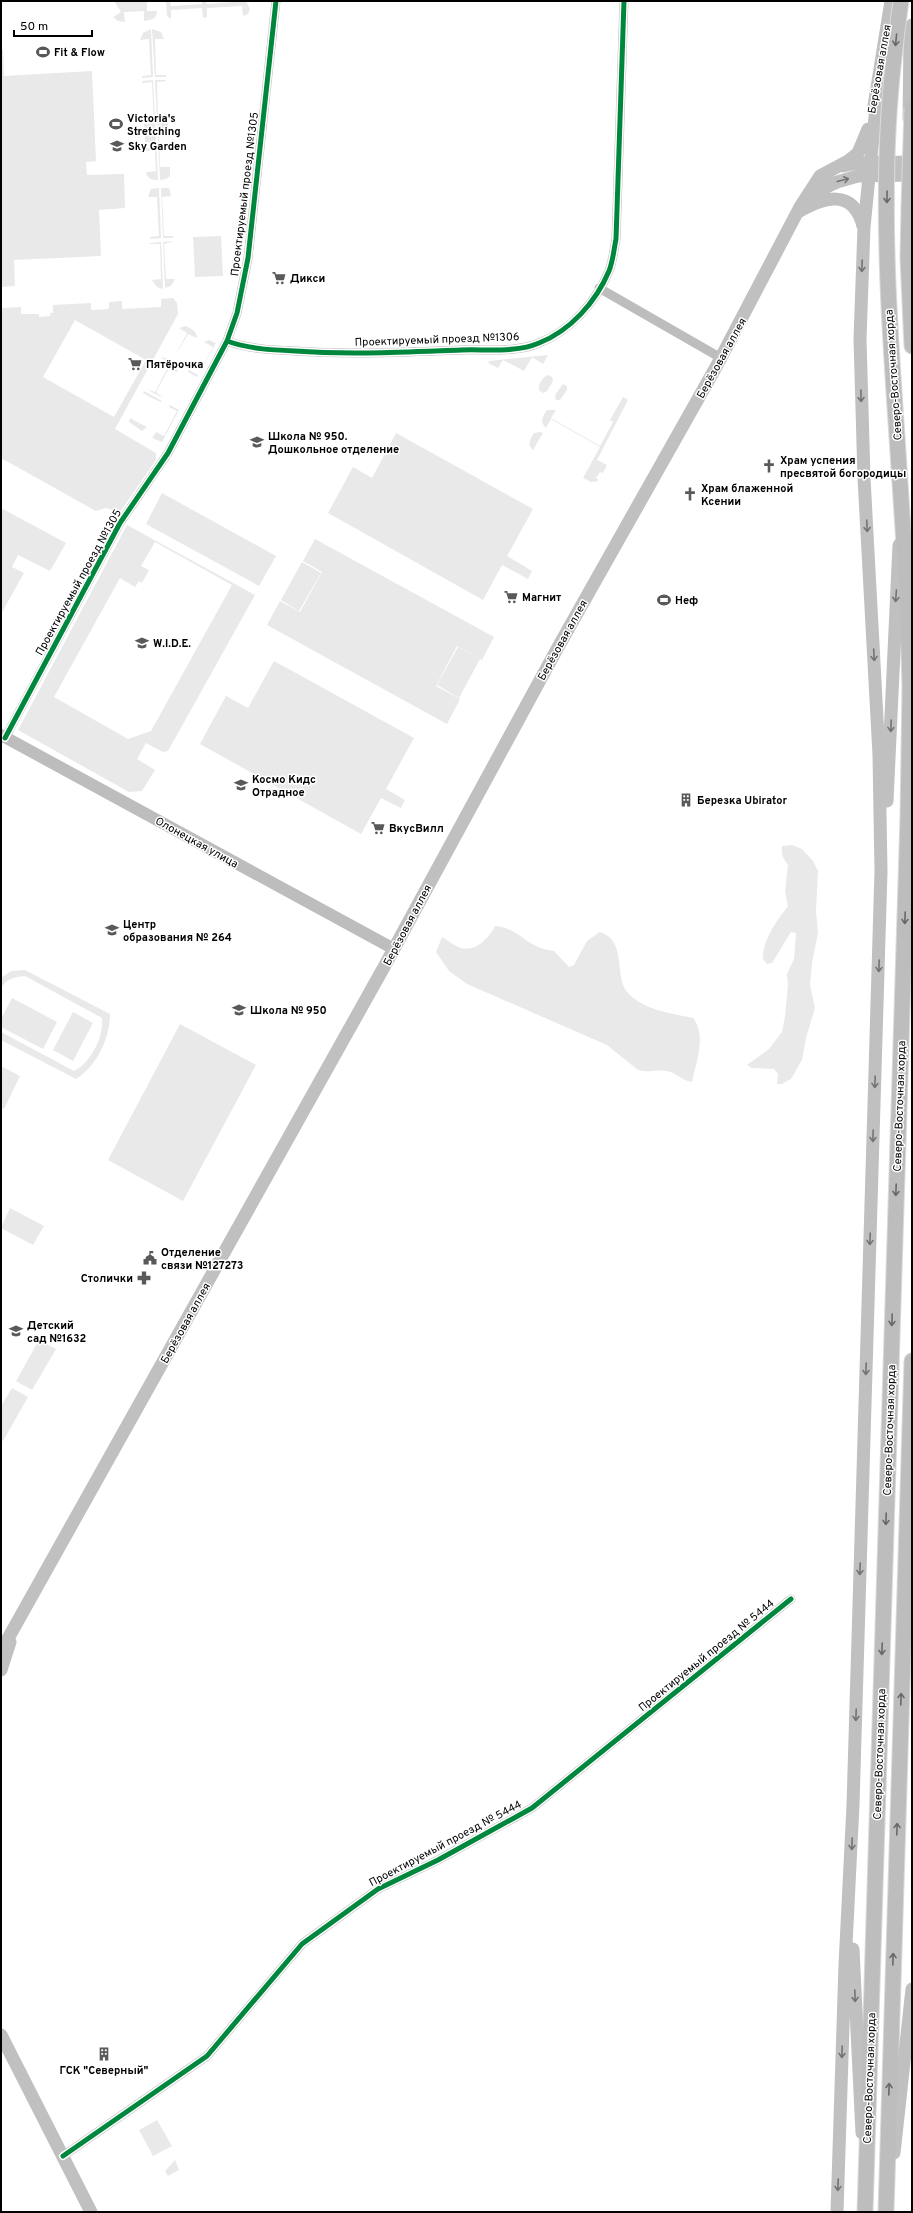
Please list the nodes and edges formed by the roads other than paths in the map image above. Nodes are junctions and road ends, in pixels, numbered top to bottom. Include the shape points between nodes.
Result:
1 (276, 1) edge
2 (624, 1) edge
3 (891, 1) edge
4 (901, 1) edge
5 (912, 25) edge
6 (876, 97) junction
7 (912, 108) edge
8 (870, 162) junction
9 (912, 162) edge
10 (833, 169) junction
11 (912, 174) edge
12 (869, 176) junction
13 (808, 196) junction
14 (797, 213) junction
15 (864, 227) junction
16 (599, 288) junction
17 (227, 341) junction
18 (912, 346) edge
19 (721, 358) junction
20 (902, 501) junction
21 (3, 737) edge
22 (881, 871) junction
23 (394, 949) junction
24 (912, 1361) edge
25 (791, 1599) dead end
26 (17, 1622) junction
27 (1, 1651) edge
28 (1, 1670) edge
29 (850, 1887) junction
30 (912, 1990) edge
31 (1, 2035) edge
32 (62, 2156) junction
33 (865, 2192) junction
34 (91, 2212) edge
35 (837, 2212) edge
36 (865, 2212) edge
37 (887, 2212) edge

1 - 17 street, Проектируемый проезд №1305 via 248,258
2 - 16 street, Проектируемый проезд №1306 via 616,239 609,270
3 - 6 main road, Берёзовая аллея
4 -> 20 main road, Северо-Восточная хорда, bridge via 888,130 887,236 889,329
5 - 9 main road via 909,108
6 - 8 main road
6 - 10 main road, Берёзовая аллея via 862,146 848,161
7 - 18 main road, Северо-Восточная хорда, bridge via 908,258
8 - 9 main road, Берёзовая аллея
8 - 10 main road, Берёзовая аллея
8 - 12 main road
9 - 11 main road
10 - 13 main road, Берёзовая аллея via 820,176
11 - 12 main road
13 -> 12 main road via 837,182
12 - 15 main road
13 - 14 main road, Берёзовая аллея
14 - 15 main road via 815,202 838,199 848,202 855,208
14 - 19 main road, Берёзовая аллея
15 -> 22 main road via 860,339 862,417 878,748
16 - 17 street, Проектируемый проезд №1306 via 584,312 560,332 538,344 509,349 320,353 256,349
16 - 19 street
17 - 21 street, Проектируемый проезд №1305 via 168,453 120,523
19 - 23 main road, Берёзовая аллея via 479,790
20 -> 22 main road via 894,621 890,761
20 -> 33 main road, Северо-Восточная хорда via 910,687 908,817
21 - 23 street, Олонецкая улица
22 -> 29 main road
23 - 26 main road, Берёзовая аллея
37 -> 24 main road, Северо-Восточная хорда
25 - 32 street, Проектируемый проезд № 5444 via 532,1808 438,1860 378,1889 302,1944 207,2056
26 - 27 main road, Берёзовая аллея
26 - 28 main road
29 -> 33 main road
29 -> 35 main road
30 - 37 main road
31 - 32 main road
32 - 34 main road
33 - 36 main road, Северо-Восточная хорда

